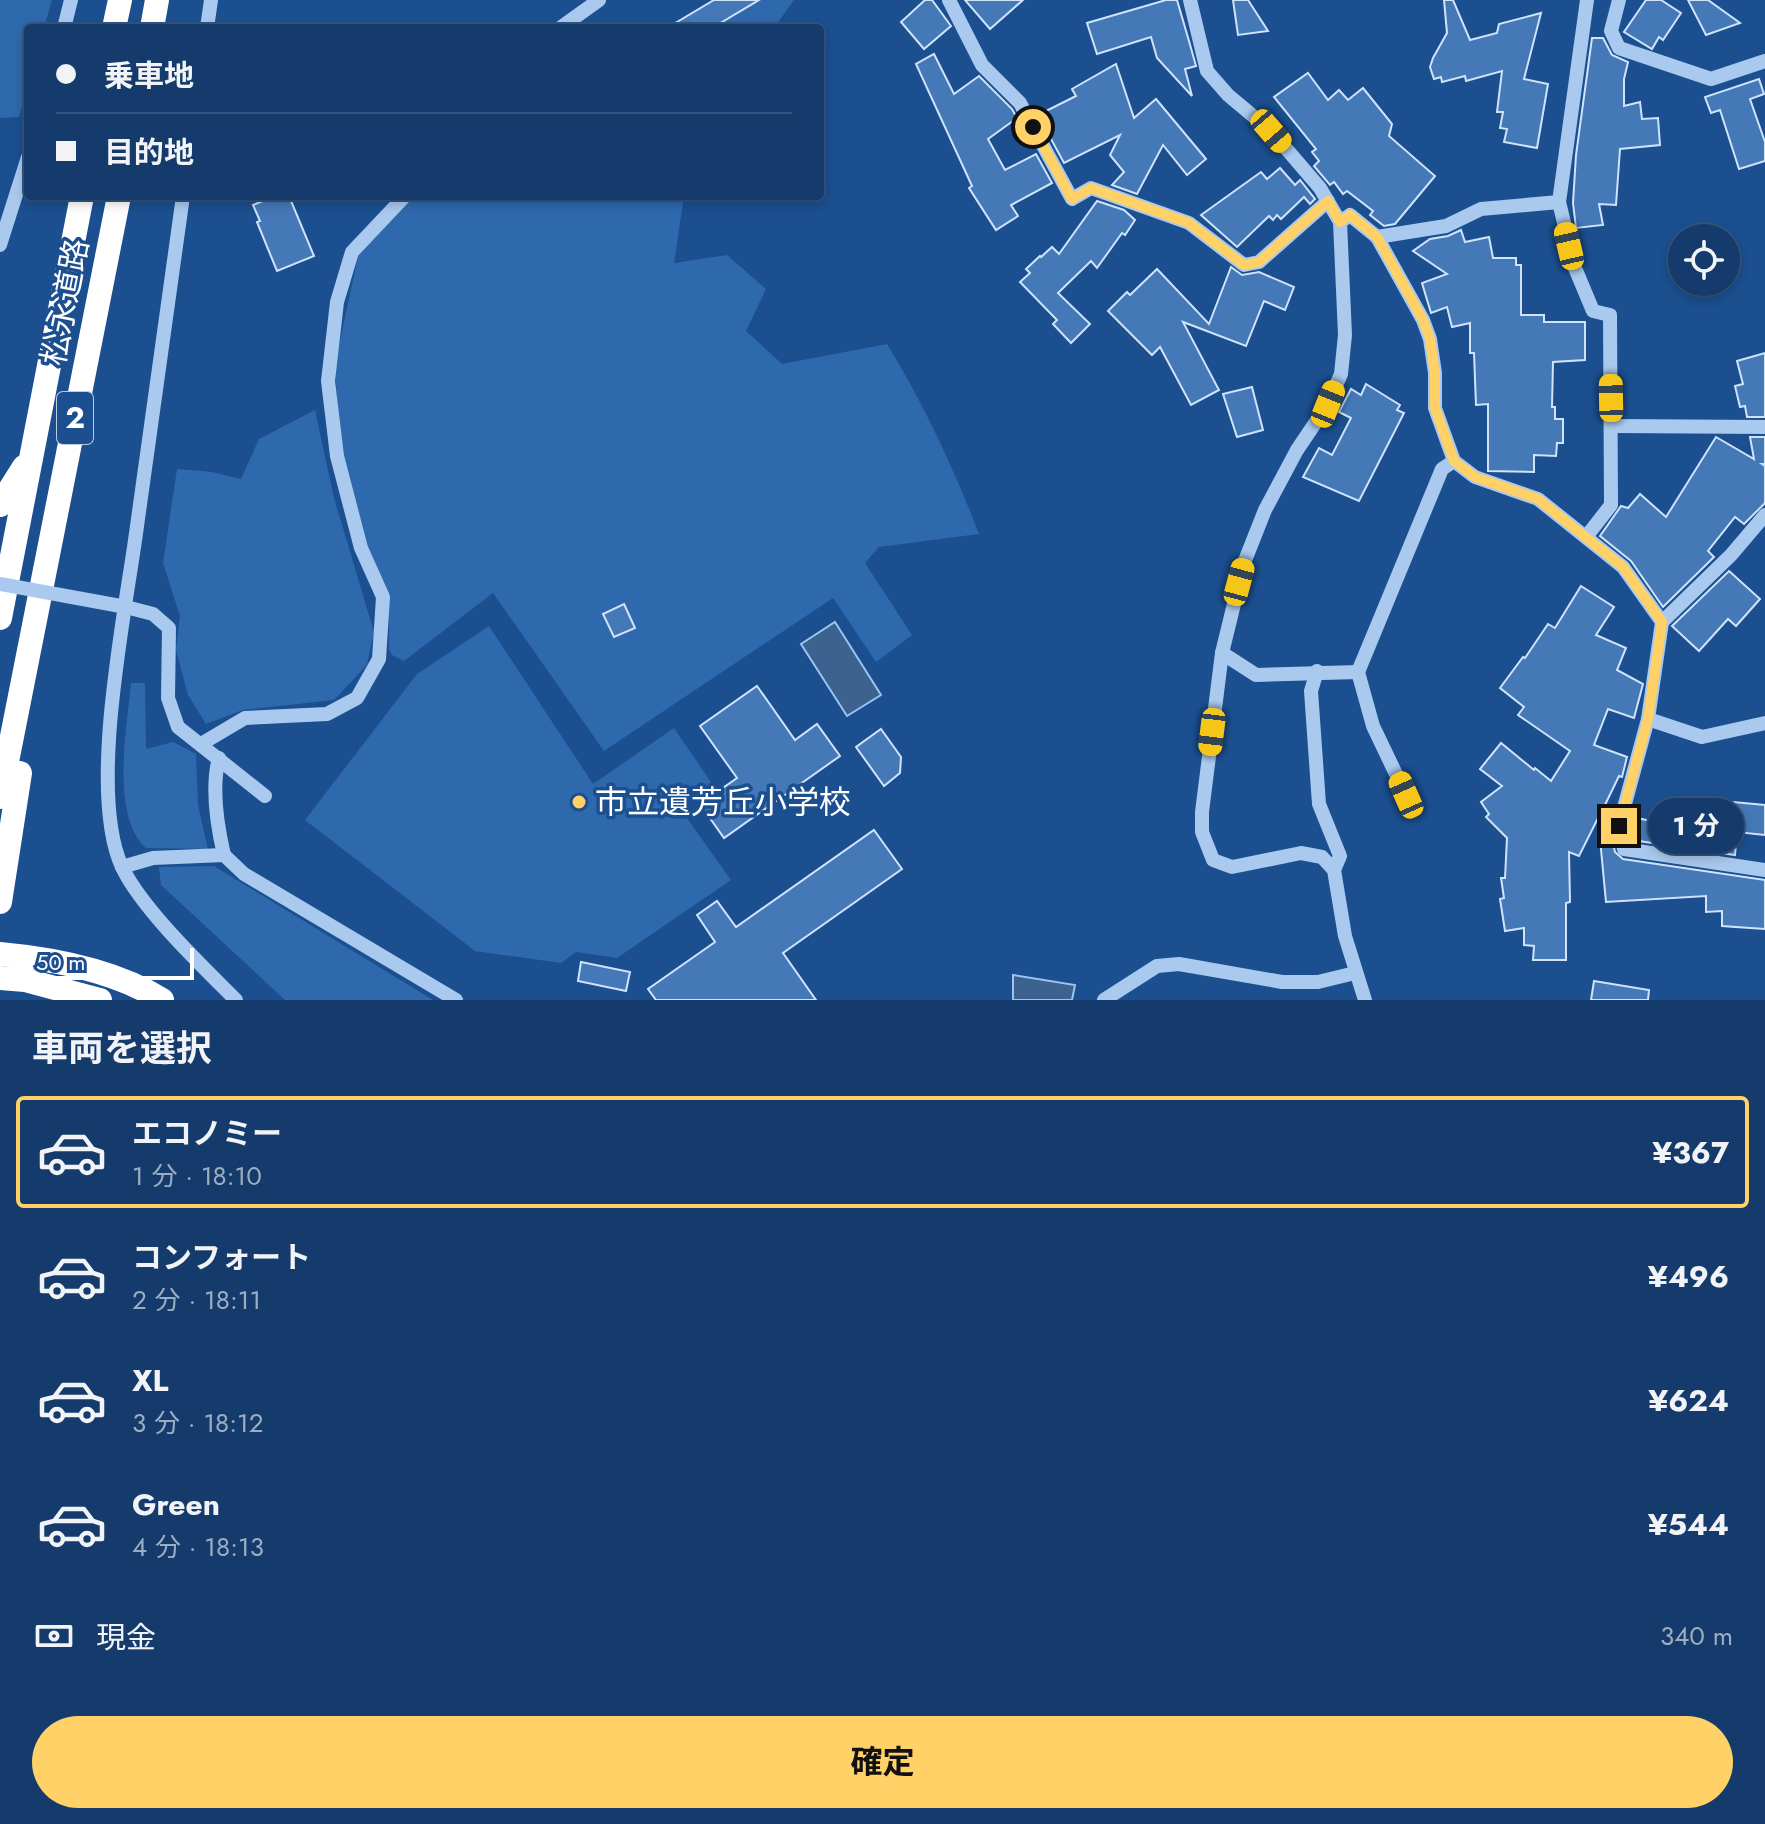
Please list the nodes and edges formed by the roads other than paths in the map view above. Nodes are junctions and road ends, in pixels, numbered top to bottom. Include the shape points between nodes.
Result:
1 (71, 0) edge
2 (120, 0) edge
3 (157, 0) edge
4 (211, 0) edge
5 (599, 0) edge
6 (949, 0) edge
7 (1190, 0) edge
8 (1587, 0) edge
9 (1619, 0) edge
10 (65, 24) edge
11 (115, 24) edge
12 (153, 24) edge
13 (208, 24) edge
14 (566, 24) edge
15 (1765, 61) edge
16 (24, 170) edge
17 (81, 200) edge
18 (118, 200) edge
19 (182, 200) edge
20 (401, 200) edge
21 (1328, 201) junction
22 (1559, 202) junction
23 (1340, 222) junction
24 (1377, 237) junction
25 (0, 245) edge
26 (1612, 426) junction
27 (1765, 427) edge
28 (32, 454) junction
29 (1454, 461) junction
30 (0, 505) edge
31 (1765, 515) edge
32 (1586, 537) junction
33 (0, 584) edge
34 (126, 607) junction
35 (0, 618) edge
36 (1662, 622) junction
37 (31, 639) junction
38 (1222, 653) junction
39 (1317, 671) junction
40 (1358, 672) junction
41 (1648, 719) junction
42 (1765, 723) edge
43 (201, 744) junction
44 (219, 758) junction
45 (1406, 795) dead end
46 (265, 796) dead end
47 (0, 797) edge
48 (224, 855) junction
49 (122, 867) junction
50 (1334, 870) junction
51 (1765, 870) edge
52 (0, 902) edge
53 (11, 955) edge
54 (1355, 973) junction
55 (0, 978) edge
56 (100, 1000) edge
57 (162, 1000) edge
58 (236, 1000) edge
59 (456, 1000) edge
60 (1104, 1000) edge
61 (1365, 1000) edge

1 - 10 street
2 - 11 highway
3 - 12 highway
4 - 13 street
5 - 14 street
6 - 21 street via 982,65 1020,103 1072,199 1091,188 1189,223 1244,265 1259,262
7 - 21 street via 1207,71 1271,131
8 - 22 street
9 - 15 street via 1611,31 1619,48 1711,79
16 - 25 street
17 - 28 highway, 松永道路 / 2
18 - 37 highway, 松永道路 / 2
19 - 34 street
20 - 43 street via 352,252 337,302 328,381 337,456 361,548 383,597 379,659 357,698 327,714 245,718
21 - 23 street
22 - 24 street via 1481,209 1446,226
22 - 26 street via 1575,268 1593,311 1610,315
23 - 24 street via 1350,215
23 - 38 street via 1345,335 1341,374 1265,510 1244,563
24 - 29 street via 1430,339 1435,408
26 - 27 street
26 - 32 street via 1611,505
28 - 30 highway
28 - 35 highway, 松永道路 / 2
29 - 32 street via 1475,477 1538,499
29 - 40 street via 1442,469
31 - 36 street
32 - 36 street via 1623,567
33 - 34 street, bridge
34 - 43 street via 153,614 169,628 168,698 178,727
34 - 49 street via 110,721 108,818
36 - 41 street
37 - 47 highway, 松永道路 / 2
37 - 52 highway via 28,717
38 - 39 street via 1256,675
38 - 50 street via 1202,812 1202,832 1213,860 1232,867 1301,853 1322,857
39 - 40 street
39 - 50 street via 1311,691 1319,804 1340,856
40 - 45 street via 1373,726
41 - 42 street via 1702,737
41 - 51 street via 1619,826 1624,849
43 - 44 street
44 - 46 street
44 - 48 street via 215,773
48 - 49 street via 153,858
48 - 59 street via 244,874
49 - 58 street via 146,902
50 - 54 street
53 - 57 highway via 101,973
54 - 60 street via 1318,982 1282,982 1179,964 1157,966
54 - 61 street
55 - 56 highway

